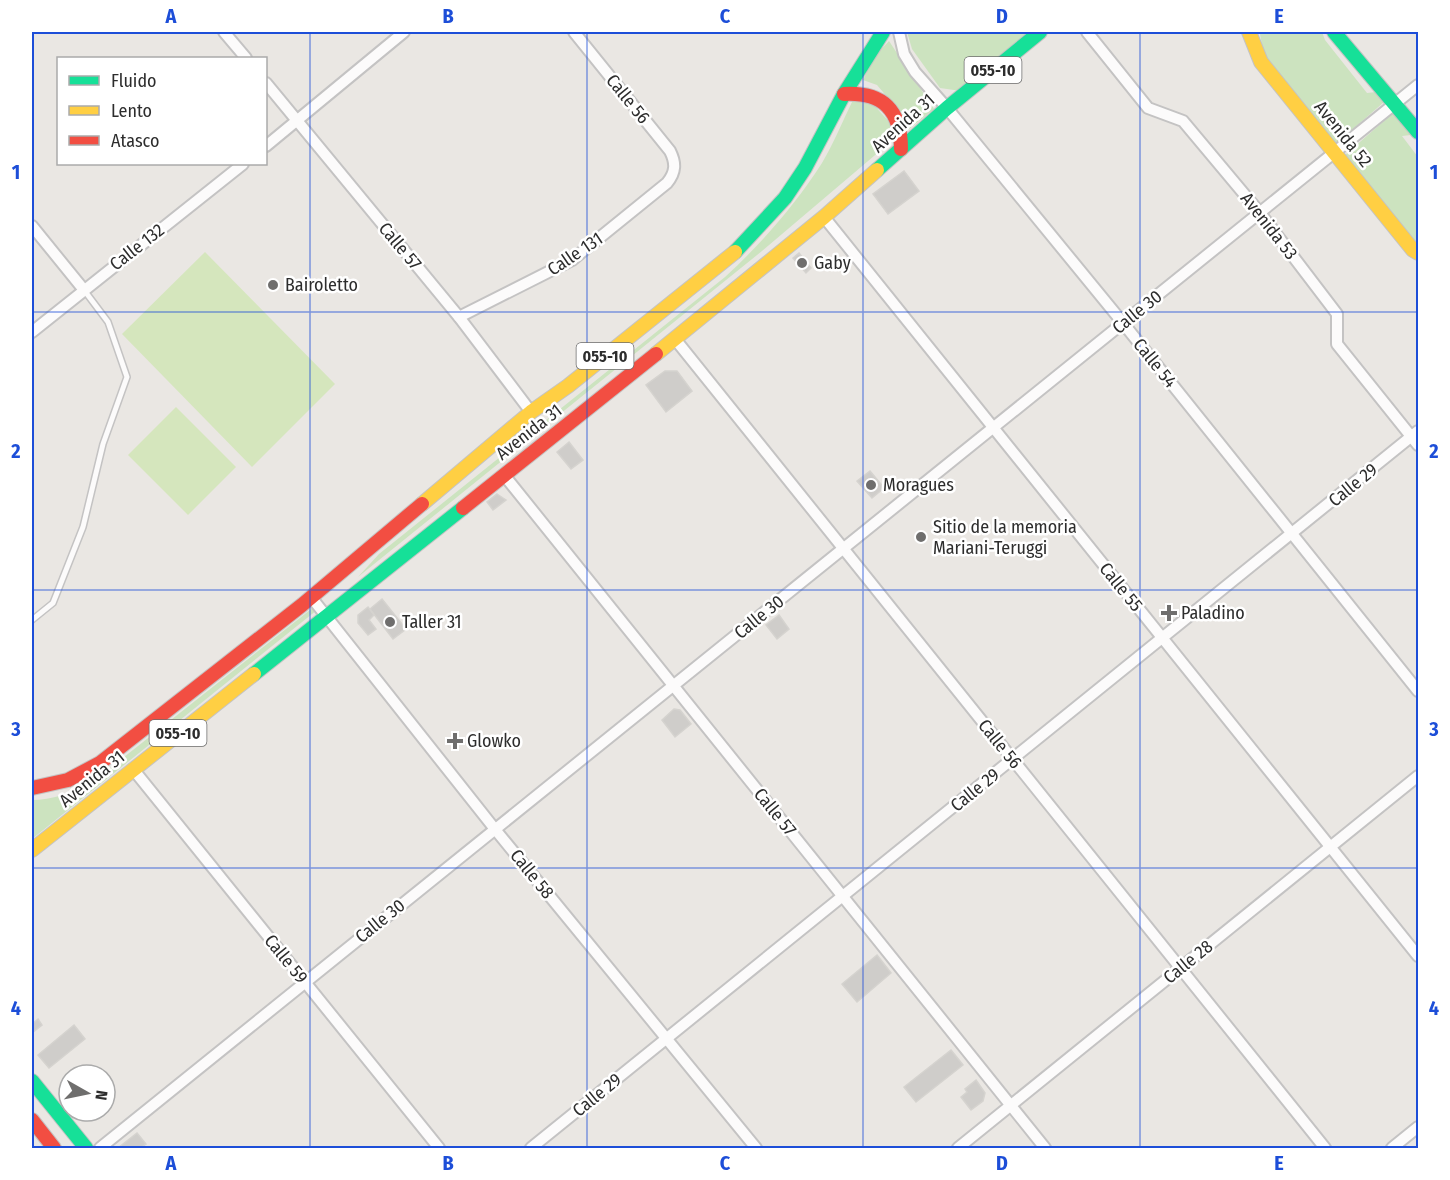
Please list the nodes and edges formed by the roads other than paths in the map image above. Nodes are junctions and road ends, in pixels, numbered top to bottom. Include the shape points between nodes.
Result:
1 (224, 32) edge
2 (404, 32) edge
3 (574, 32) edge
4 (883, 32) edge
5 (899, 32) edge
6 (1040, 32) edge
7 (1087, 32) edge
8 (1249, 32) edge
9 (1334, 32) edge
10 (245, 57) edge
11 (267, 84) edge
12 (1419, 85) edge
13 (844, 94) junction
14 (1395, 104) junction
15 (947, 108) junction
16 (296, 121) junction
17 (1419, 132) edge
18 (267, 145) edge
19 (901, 149) junction
20 (1335, 153) junction
21 (242, 165) edge
22 (674, 170) joint
23 (1260, 213) junction
24 (824, 217) junction
25 (32, 226) edge
26 (1419, 252) edge
27 (84, 290) junction
28 (459, 317) junction
29 (1123, 324) junction
30 (32, 332) edge
31 (675, 339) junction
32 (531, 411) junction
33 (993, 428) junction
34 (1416, 438) edge
35 (504, 475) junction
36 (1292, 534) junction
37 (843, 549) junction
38 (311, 597) junction
39 (325, 616) junction
40 (32, 620) edge
41 (1162, 638) junction
42 (673, 686) junction
43 (1419, 691) edge
44 (1012, 759) junction
45 (134, 769) junction
46 (1419, 776) edge
47 (32, 788) edge
48 (494, 828) junction
49 (1330, 847) junction
50 (32, 850) edge
51 (843, 896) junction
52 (1419, 956) edge
53 (1180, 968) junction
54 (306, 982) junction
55 (666, 1039) junction
56 (32, 1082) edge
57 (1011, 1106) junction
58 (32, 1120) edge
59 (1419, 1127) edge
60 (54, 1149) edge
61 (86, 1149) edge
62 (100, 1149) edge
63 (439, 1149) edge
64 (531, 1149) edge
65 (756, 1149) edge
66 (958, 1149) edge
67 (1046, 1149) edge
68 (1325, 1149) edge
69 (1392, 1149) edge

1 - 10 street
2 - 16 street
3 - 22 street, Calle 56 via 670,151
4 - 13 main road, Avenida 31 / 055-10
5 - 15 street, Calle 54 via 904,54 915,72
6 - 15 main road, Avenida 31 / 055-10
7 - 23 street, Avenida 53 via 1148,108 1183,121
8 - 20 main road, Avenida 52 via 1261,62
9 - 14 main road
11 - 16 street, Calle 57
12 - 14 street, Calle 30
13 - 19 main road via 865,94 886,104 900,124
13 - 32 main road, Avenida 31 / 055-10 via 785,198 730,257
14 - 17 main road
14 - 20 street, Calle 30
15 - 19 main road, Avenida 31 / 055-10
15 - 29 street, Calle 54
16 - 18 street
16 - 28 street, Calle 57
19 - 24 main road, Avenida 31 / 055-10
20 - 23 street, Calle 30
20 - 26 main road, Avenida 52 via 1413,250
21 - 27 street, Calle 132
22 - 28 street, Calle 131 via 667,183 572,260
23 - 29 street, Calle 30
23 - 34 street, Avenida 53 via 1337,314 1337,344
24 - 31 main road, Avenida 31 / 055-10
24 - 33 street, Calle 55
25 - 27 street
27 - 30 street, Calle 132
27 - 40 lane via 108,322 127,377 104,444 83,527 52,603
28 - 32 street, Calle 57
29 - 33 street, Calle 30
29 - 36 street, Calle 54
31 - 35 main road, Avenida 31 / 055-10
31 - 37 street, Calle 56
32 - 38 main road, Avenida 31 / 055-10
33 - 37 street, Calle 30
33 - 41 street, Calle 55
34 - 36 street, Calle 29
35 - 39 main road, Avenida 31 / 055-10
35 - 42 street, Calle 57
36 - 41 street, Calle 29
36 - 43 street, Calle 54
37 - 42 street, Calle 30
37 - 44 street, Calle 56
38 - 39 street, Calle 58
38 - 47 main road, Avenida 31 / 055-10 via 100,763 80,776
39 - 45 main road, Avenida 31 / 055-10
39 - 48 street, Calle 58
41 - 44 street, Calle 29
41 - 49 street, Calle 55
42 - 48 street, Calle 30
42 - 51 street, Calle 57
44 - 51 street, Calle 29
44 - 53 street, Calle 56
45 - 50 main road, Avenida 31 / 055-10
45 - 54 street, Calle 59
46 - 49 street, Calle 28
48 - 54 street, Calle 30
48 - 55 street, Calle 58
49 - 52 street, Calle 55
49 - 53 street, Calle 28
51 - 55 street, Calle 29
51 - 57 street, Calle 57
53 - 57 street, Calle 28
53 - 68 street, Calle 56
54 - 62 street, Calle 30
54 - 63 street, Calle 59
55 - 64 street, Calle 29
55 - 65 street, Calle 58
56 - 61 main road
57 - 66 street, Calle 28
57 - 67 street, Calle 57
58 - 60 main road
59 - 69 street

